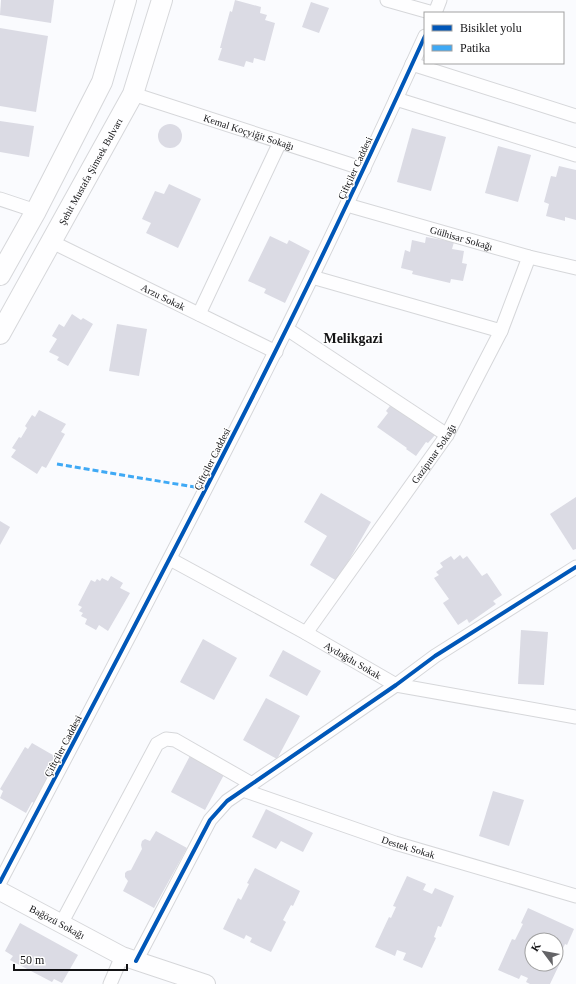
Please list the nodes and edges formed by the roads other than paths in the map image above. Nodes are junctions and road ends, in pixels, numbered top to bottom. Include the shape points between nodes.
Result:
1 (126, 0) edge
2 (162, 0) edge
3 (387, 0) edge
4 (440, 0) edge
5 (430, 12) edge
6 (434, 12) edge
7 (424, 38) edge
8 (412, 64) junction
9 (133, 94) junction
10 (396, 99) junction
11 (576, 116) edge
12 (280, 142) junction
13 (576, 155) edge
14 (364, 169) junction
15 (0, 200) edge
16 (347, 205) junction
17 (36, 210) junction
18 (52, 242) junction
19 (529, 257) junction
20 (576, 268) edge
21 (0, 275) edge
22 (312, 277) junction
23 (200, 314) junction
24 (286, 329) junction
25 (501, 330) junction
26 (0, 334) edge
27 (276, 352) junction
28 (447, 436) junction
29 (170, 560) junction
30 (576, 567) edge
31 (306, 633) junction
32 (396, 685) junction
33 (576, 717) edge
34 (248, 787) junction
35 (0, 882) edge
36 (0, 890) edge
37 (576, 896) edge
38 (61, 924) junction
39 (129, 959) junction
40 (110, 984) edge
41 (206, 984) edge

1 - 17 main road via 102,82
2 - 9 main road, Şehit Mustafa Şimsek Bulvarı
3 - 5 street
4 - 6 street
7 - 8 street, Çiftçiler Caddesi
8 - 10 street, Çiftçiler Caddesi
8 - 11 street
9 - 12 street, Kemal Koçyiğit Sokağı
9 - 18 main road, Şehit Mustafa Şimsek Bulvarı
10 - 13 street
10 - 14 street, Çiftçiler Caddesi
12 - 14 street, Kemal Koçyiğit Sokağı
12 - 23 street
14 - 16 street, Çiftçiler Caddesi
15 - 17 street
16 - 19 street, Gülhisar Sokağı
16 - 22 street, Çiftçiler Caddesi
17 - 21 main road
18 - 23 street, Arzu Sokak
18 - 26 main road, Şehit Mustafa Şimsek Bulvarı
19 - 20 street, Gülhisar Sokağı
19 - 25 street, Gazipınar Sokağı
22 - 24 street, Çiftçiler Caddesi
22 - 25 street
23 - 27 street, Arzu Sokak
24 - 27 street, Çiftçiler Caddesi
24 - 28 street
25 - 28 street, Gazipınar Sokağı
27 - 29 street, Çiftçiler Caddesi
28 - 31 street, Gazipınar Sokağı
29 - 31 street, Aydoğdu Sokak
29 - 35 street, Çiftçiler Caddesi
30 - 32 street via 442,652
31 - 32 street, Aydoğdu Sokak
32 - 33 street, Aydoğdu Sokak
32 - 34 street
34 - 37 street, Destek Sokak via 395,844
34 - 38 street, Destek Sokak via 176,740 166,739 157,744
34 - 39 street via 227,801 210,820
36 - 38 street, Bağözü Sokağı
38 - 39 street, Bağözü Sokağı
39 - 40 street
39 - 41 street, Bağözü Sokağı

